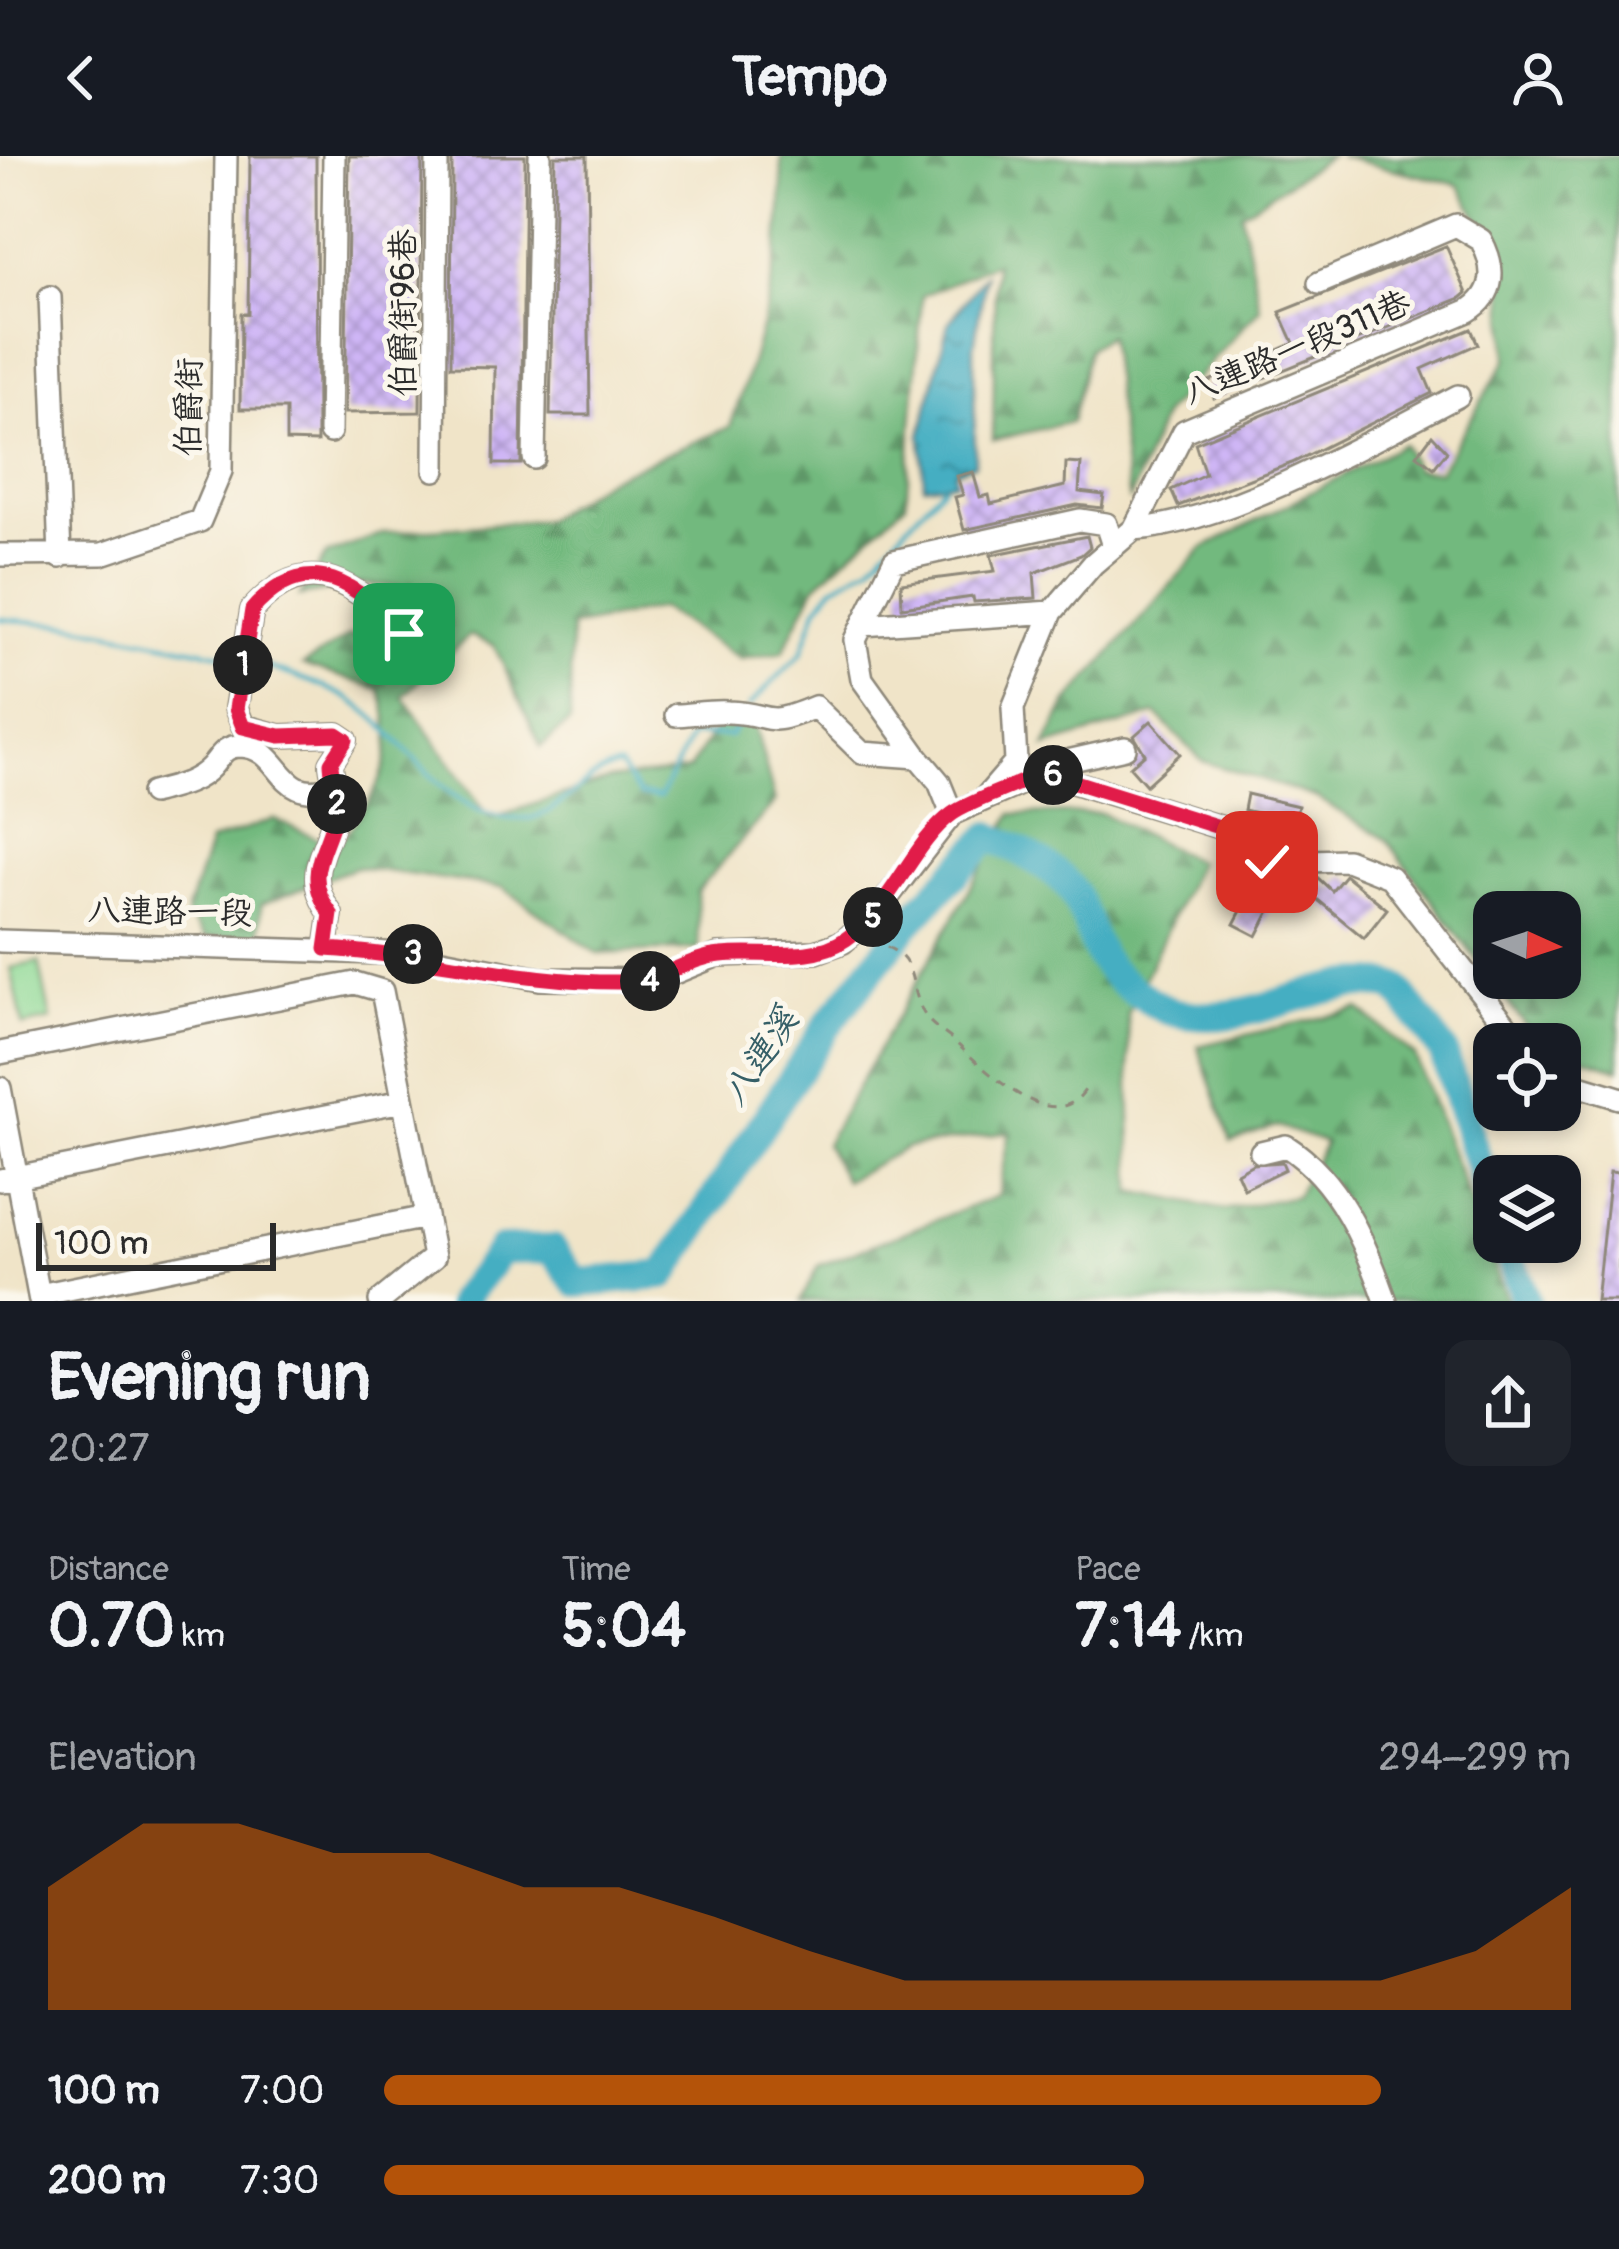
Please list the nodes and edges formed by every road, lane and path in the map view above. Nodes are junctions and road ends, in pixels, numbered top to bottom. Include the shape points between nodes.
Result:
1 (226, 156) edge
2 (334, 156) edge
3 (437, 156) edge
4 (540, 156) edge
5 (1319, 283) dead end
6 (50, 297) dead end
7 (1458, 396) dead end
8 (330, 432) dead end
9 (535, 458) dead end
10 (435, 470) dead end
11 (1134, 529) junction
12 (1113, 547) junction
13 (0, 555) edge
14 (60, 556) junction
15 (1052, 612) junction
16 (864, 619) junction
17 (404, 634) dead end
18 (676, 715) dead end
19 (1125, 748) dead end
20 (918, 758) junction
21 (1043, 772) junction
22 (334, 786) junction
23 (152, 793) dead end
24 (980, 804) junction
25 (952, 814) junction
26 (0, 941) edge
27 (883, 944) dead end
28 (326, 949) junction
29 (1505, 1023) edge
30 (0, 1052) edge
31 (1581, 1087) edge
32 (0, 1088) edge
33 (1085, 1090) dead end
34 (1619, 1099) edge
35 (404, 1101) junction
36 (1261, 1152) dead end
37 (8, 1179) edge
38 (426, 1216) junction
39 (39, 1298) edge
40 (380, 1301) edge
41 (1386, 1301) edge

1 - 14 street, 伯爵街 via 221,471 214,496 200,521 166,535 102,554
2 - 8 street
3 - 10 street, 伯爵街96巷
4 - 9 street
5 - 11 street, 八連路一段311巷 via 1456,225 1481,240 1493,277 1484,302 1468,311 1184,430
6 - 14 street
7 - 11 street via 1174,527
11 - 12 street, 八連路一段311巷
12 - 15 street, 八連路一段311巷
12 - 16 street via 1106,524 1080,520 893,561
13 - 14 street, 伯爵街
15 - 16 street
15 - 24 street, 八連路一段311巷 via 1013,709 1016,762
16 - 20 street via 855,640 862,679
17 - 22 street via 362,590 322,578 284,585 252,610 236,709 243,727 280,736 337,734 346,740 331,763
18 - 20 street via 733,712 781,722 815,707 862,753
19 - 21 street
20 - 25 street
21 - 24 street
21 - 29 street via 1219,827 1267,862 1371,866 1390,877
22 - 23 street via 299,791 260,749 236,746 195,780
22 - 28 street via 338,798 316,872 316,893 331,914
24 - 25 street
25 - 28 street, 八連路一段 via 874,916 816,952 718,955 657,980 626,982 540,979 411,954
26 - 28 street, 八連路一段
27 - 33 path via 901,958 928,1020 992,1078 1061,1106
30 - 35 street via 355,983 382,991
31 - 34 street
32 - 37 street
35 - 37 street
35 - 38 street
36 - 41 street via 1286,1146 1306,1158 1362,1234
37 - 39 street
38 - 39 street
38 - 40 street via 434,1257

